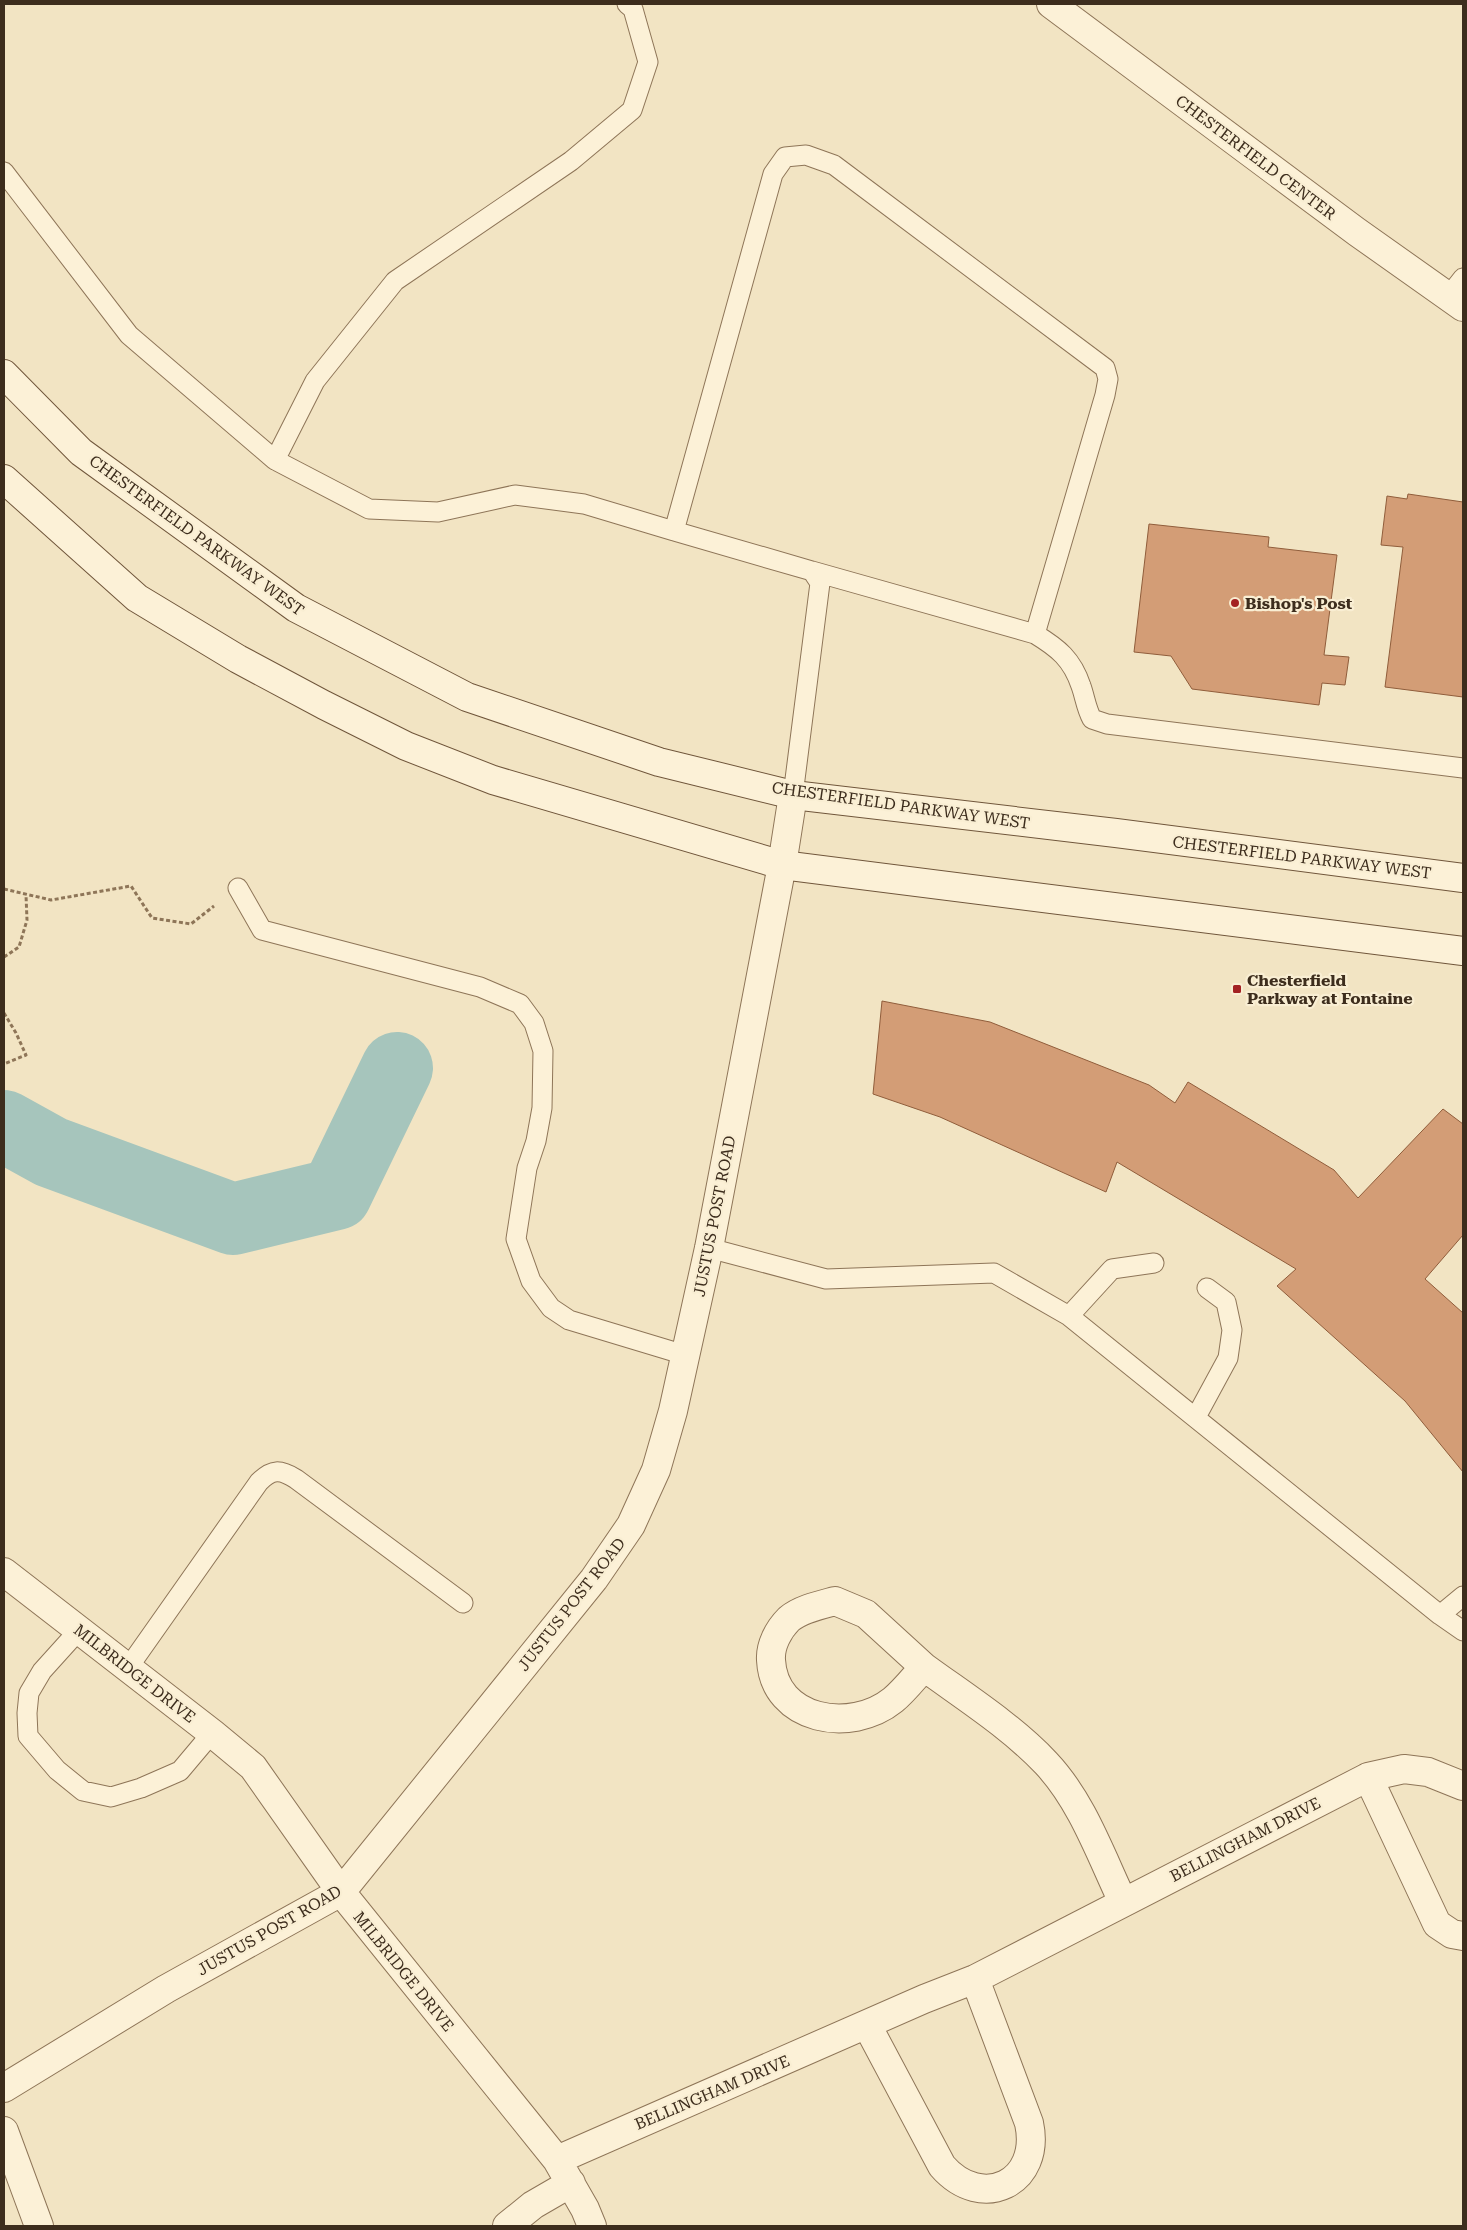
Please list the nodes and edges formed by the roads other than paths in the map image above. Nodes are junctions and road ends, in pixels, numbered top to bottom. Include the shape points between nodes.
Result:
1 (627, 4) edge
2 (1051, 4) edge
3 (4, 172) edge
4 (1458, 294) edge
5 (4, 374) edge
6 (275, 460) junction
7 (4, 479) edge
8 (674, 531) junction
9 (812, 572) junction
10 (1035, 634) junction
11 (1463, 768) edge
12 (793, 794) junction
13 (782, 865) junction
14 (1463, 878) edge
15 (238, 888) road end
16 (1463, 951) edge
17 (709, 1248) junction
18 (1154, 1263) dead end
19 (1207, 1288) dead end
20 (1069, 1316) junction
21 (685, 1354) junction
22 (1196, 1417) junction
23 (4, 1572) edge
24 (1463, 1596) edge
25 (463, 1603) dead end
26 (1440, 1615) junction
27 (80, 1630) junction
28 (1463, 1631) edge
29 (924, 1667) junction
30 (128, 1668) junction
31 (212, 1733) junction
32 (1368, 1776) junction
33 (1463, 1786) edge
34 (340, 1892) junction
35 (1123, 1902) junction
36 (1463, 1936) edge
37 (975, 1979) junction
38 (867, 2025) junction
39 (4, 2088) edge
40 (4, 2131) edge
41 (557, 2160) junction
42 (571, 2183) junction
43 (38, 2226) edge
44 (507, 2226) edge
45 (592, 2226) edge

1 - 6 lane via 633,9 648,62 632,110 571,161 395,281 315,381
2 - 4 street, CHESTERFIELD CENTER via 1357,232
3 - 6 lane via 129,335
5 - 12 street, CHESTERFIELD PARKWAY WEST via 81,452 296,608 467,697 659,762
6 - 8 lane via 369,509 438,512 515,495 584,504
7 - 13 street via 137,598 238,659 340,714 406,746 493,780
8 - 9 lane
8 - 10 lane via 773,174 786,158 806,155 834,165 1105,368 1108,378 1105,395
9 - 10 lane
9 - 12 lane via 820,583
10 - 11 lane via 1056,646 1069,662 1092,720
12 - 13 street, JUSTUS POST ROAD
12 - 14 street, CHESTERFIELD PARKWAY WEST
13 - 16 street
13 - 17 street, JUSTUS POST ROAD
15 - 21 lane via 262,930 480,987 520,1004 534,1023 543,1051 542,1108 527,1168 516,1239 531,1281 551,1308 569,1320
17 - 20 lane via 826,1279 994,1273
17 - 21 street, JUSTUS POST ROAD
18 - 20 lane via 1112,1269
19 - 22 lane via 1226,1302 1232,1330 1228,1358
20 - 22 lane
21 - 34 street, JUSTUS POST ROAD via 656,1470 630,1525 594,1579
22 - 26 lane
23 - 27 street, MILBRIDGE DRIVE
24 - 26 lane
25 - 30 lane via 296,1479 284,1472 268,1473
26 - 28 lane
27 - 30 street, MILBRIDGE DRIVE
27 - 31 lane via 42,1671 29,1694 28,1736 57,1770 83,1791 112,1797 180,1771
29 - 29 street via 866,1614 835,1601 805,1610 789,1619 777,1634 771,1653 772,1673 779,1690 792,1704 828,1719 866,1714 892,1701
29 - 35 street via 1016,1736 1047,1764 1075,1803
30 - 31 street, MILBRIDGE DRIVE
31 - 34 street, MILBRIDGE DRIVE via 253,1767
32 - 33 street, BELLINGHAM DRIVE via 1404,1769 1428,1772
32 - 35 street, BELLINGHAM DRIVE
32 - 36 street via 1437,1924 1452,1934
34 - 39 street, JUSTUS POST ROAD via 166,1989
34 - 41 street, MILBRIDGE DRIVE
35 - 37 street, BELLINGHAM DRIVE
37 - 38 street, BELLINGHAM DRIVE
37 - 38 street via 1032,2138 1023,2170 1011,2181 984,2189 968,2186 953,2178 942,2166
38 - 41 street, BELLINGHAM DRIVE
40 - 43 street
41 - 42 street, MILBRIDGE DRIVE
42 - 44 street via 533,2205
42 - 45 street, MILBRIDGE DRIVE

